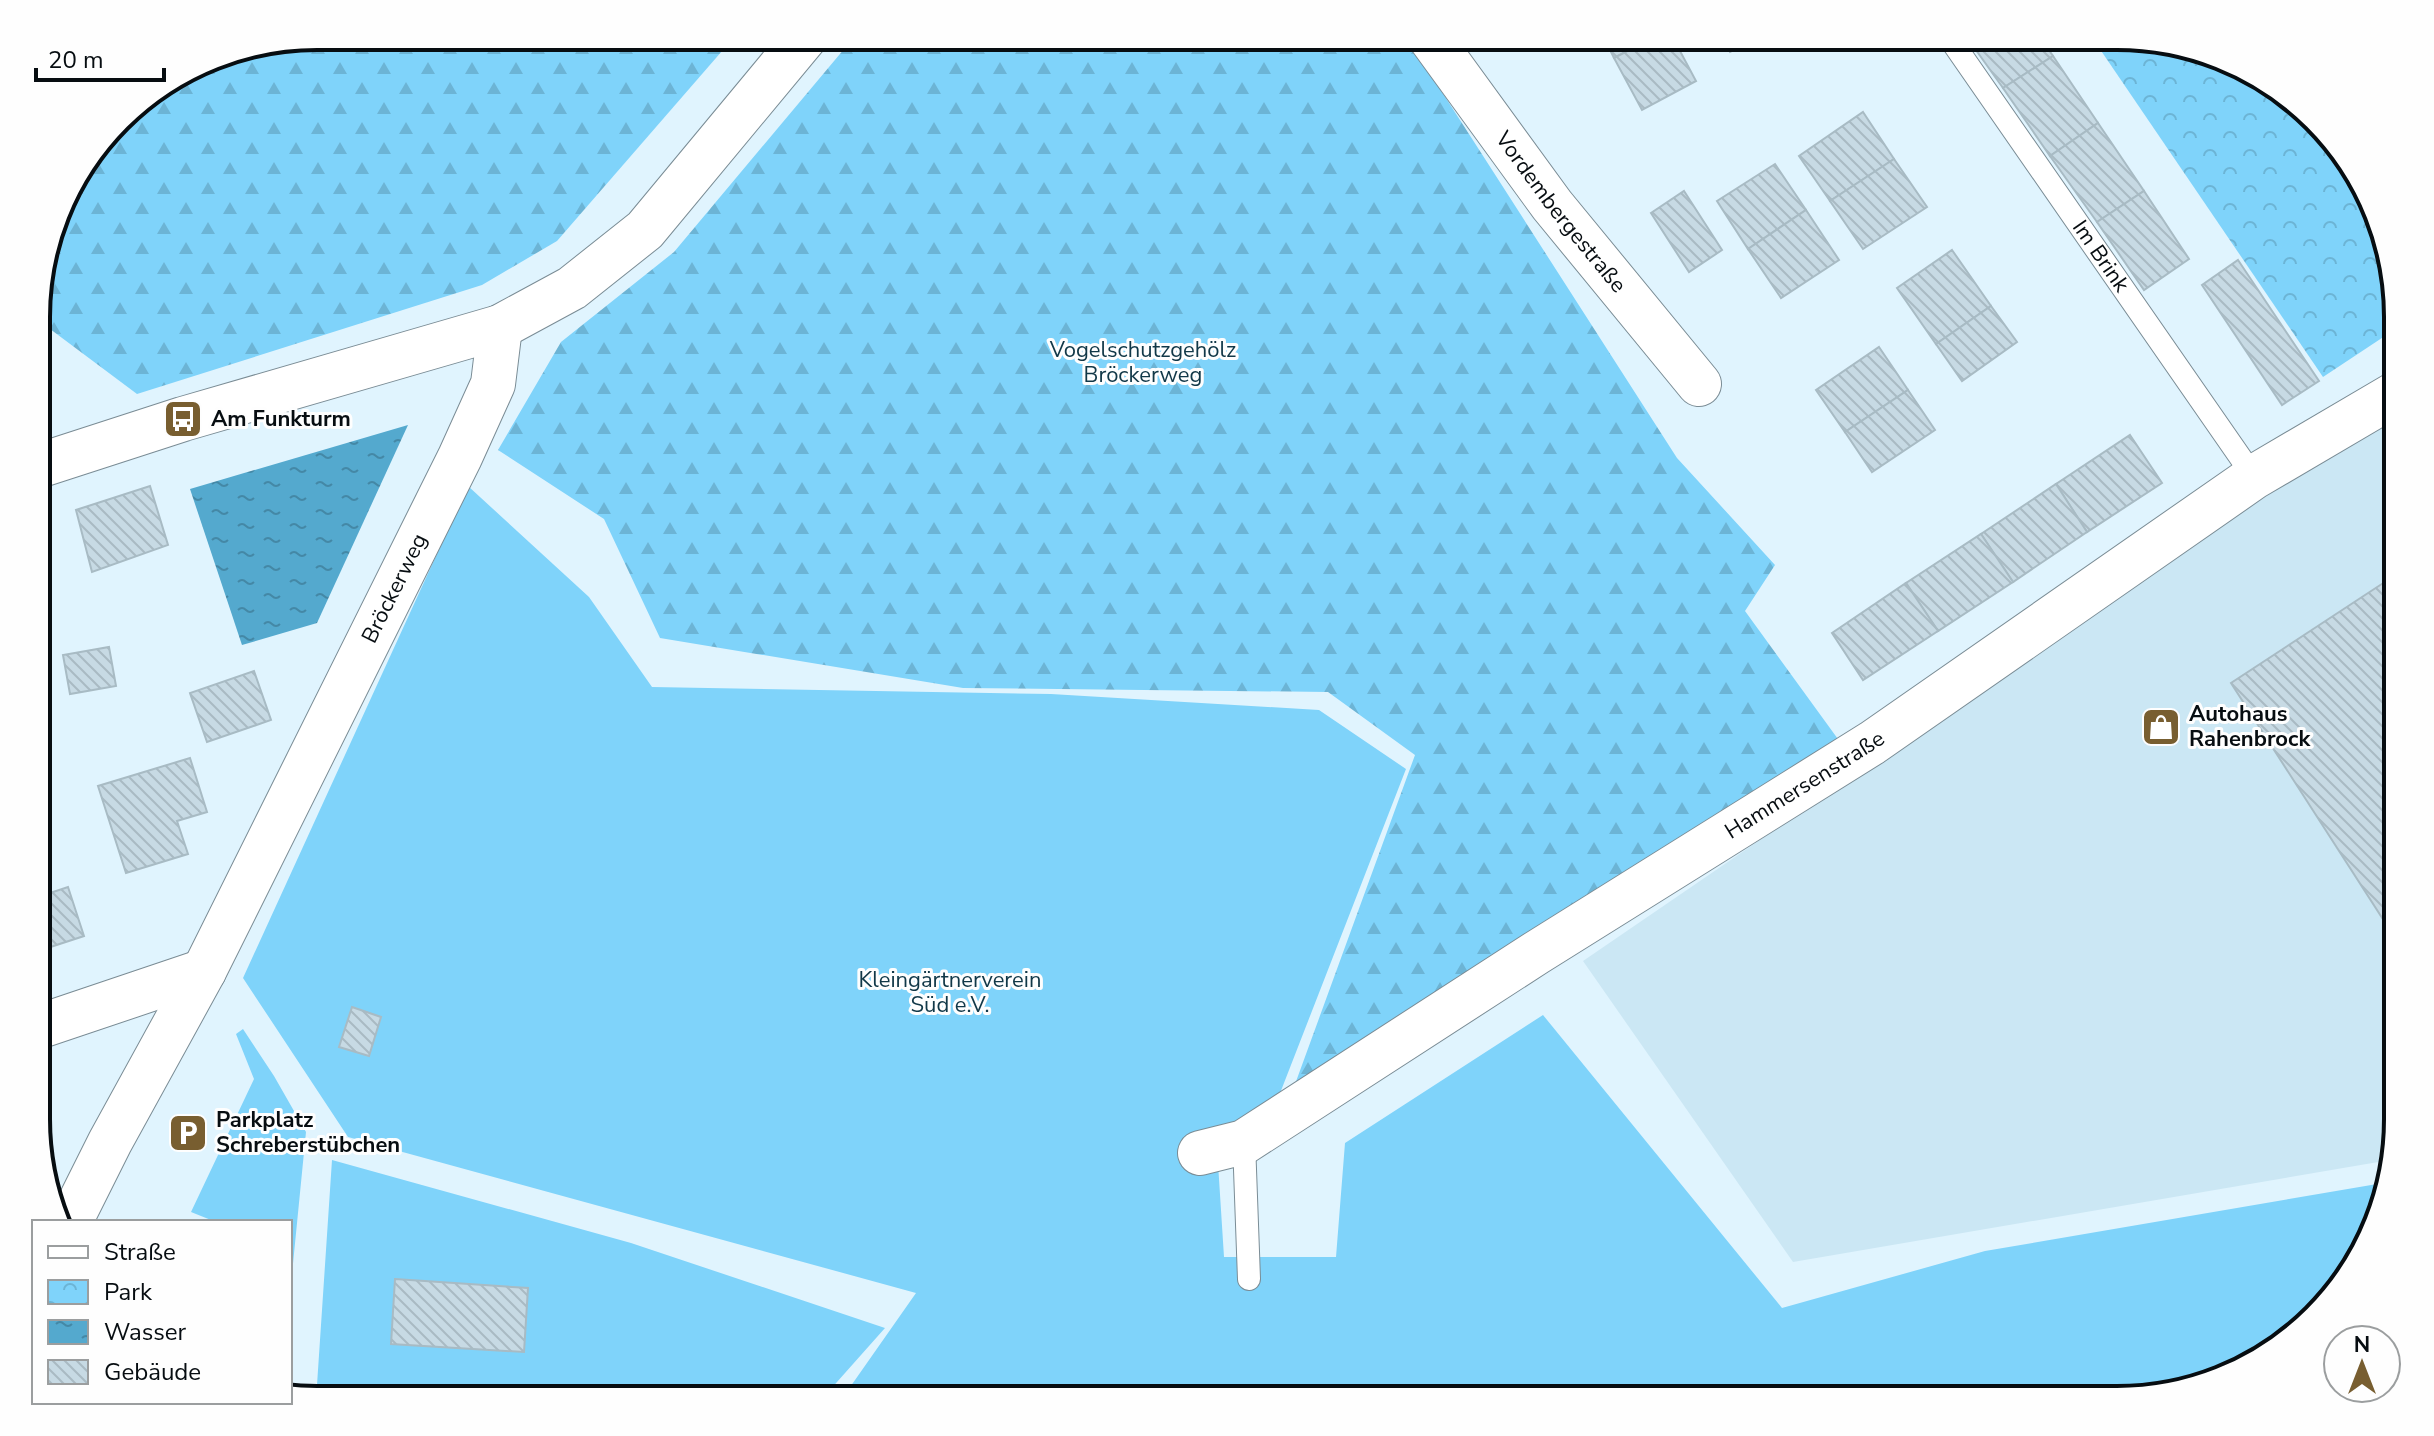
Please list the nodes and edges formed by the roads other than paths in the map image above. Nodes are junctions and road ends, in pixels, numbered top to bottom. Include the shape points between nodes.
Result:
1 (1439, 50) edge
2 (1958, 50) edge
3 (794, 51) edge
4 (500, 327) junction
5 (1699, 384) dead end
6 (2383, 401) edge
7 (50, 462) edge
8 (2254, 477) junction
9 (204, 971) junction
10 (50, 1023) edge
11 (1244, 1142) junction
12 (1200, 1153) dead end
13 (71, 1220) edge
14 (1249, 1279) dead end

1 - 5 street, Vordembergestraße via 1552,205
2 - 8 lane, Im Brink
3 - 4 street via 645,230 572,288
4 - 7 street
4 - 9 street, Bröckerweg via 493,384 480,413
6 - 8 street, Hammersenstraße
8 - 11 street, Hammersenstraße via 1872,743
9 - 10 street
9 - 13 street, Bröckerweg
11 - 12 street, Hammersenstraße
11 - 14 lane

